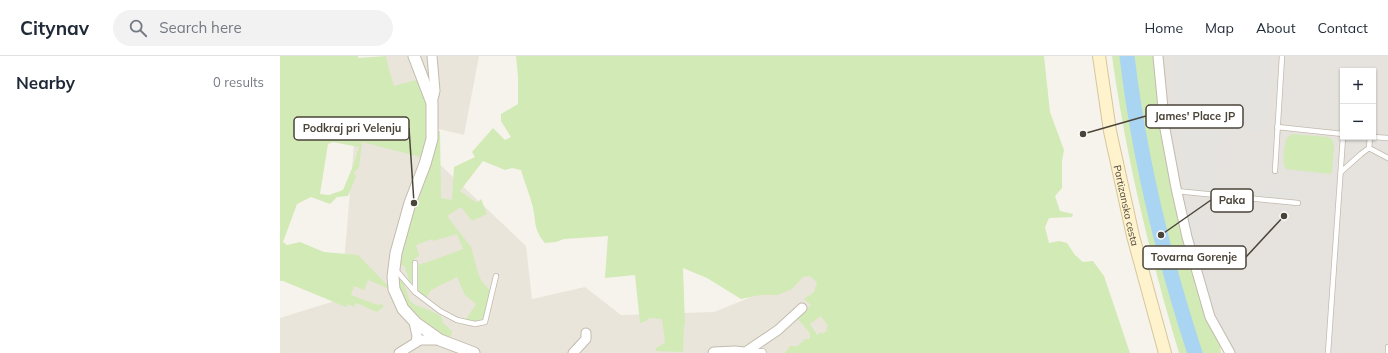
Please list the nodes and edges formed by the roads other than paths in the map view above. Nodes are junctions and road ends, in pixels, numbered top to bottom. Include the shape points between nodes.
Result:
1 (414, 56) edge
2 (432, 56) edge
3 (1099, 56) edge
4 (1158, 56) edge
5 (1282, 56) edge
6 (432, 103) junction
7 (1277, 127) junction
8 (1340, 134) edge
9 (1376, 137) edge
10 (1388, 138) edge
11 (1343, 140) edge
12 (1370, 140) edge
13 (1369, 148) junction
14 (1388, 158) edge
15 (1275, 171) dead end
16 (1341, 172) junction
17 (1176, 191) junction
18 (1298, 203) dead end
19 (415, 262) dead end
20 (394, 267) junction
21 (496, 276) dead end
22 (415, 292) junction
23 (802, 308) dead end
24 (414, 322) junction
25 (586, 333) dead end
26 (440, 340) junction
27 (416, 342) junction
28 (1388, 347) edge
29 (399, 353) edge
30 (474, 353) edge
31 (573, 353) edge
32 (714, 353) edge
33 (744, 353) edge
34 (764, 353) edge
35 (1165, 353) edge
36 (1230, 353) edge
37 (1328, 353) edge
38 (1388, 353) edge

1 - 6 street
2 - 6 street via 435,91
3 - 35 main road, Partizanska cesta via 1111,139 1133,236
4 - 17 street via 1165,130
5 - 7 lane
6 - 20 street via 432,139 410,203
7 - 8 lane
7 - 15 lane
9 - 10 lane
11 - 16 lane
12 - 13 lane
13 - 14 lane
13 - 16 lane
16 - 37 lane
17 - 18 lane
17 - 36 street via 1210,317
19 - 22 lane
20 - 22 lane
20 - 24 street via 393,283 398,301
21 - 22 lane via 485,322 475,324 457,320 440,311
23 - 33 street via 778,330
24 - 26 street
24 - 27 street
25 - 31 street via 586,339
26 - 27 street via 424,339
26 - 30 street
27 - 29 street
28 - 38 lane
32 - 33 street
33 - 34 lane

